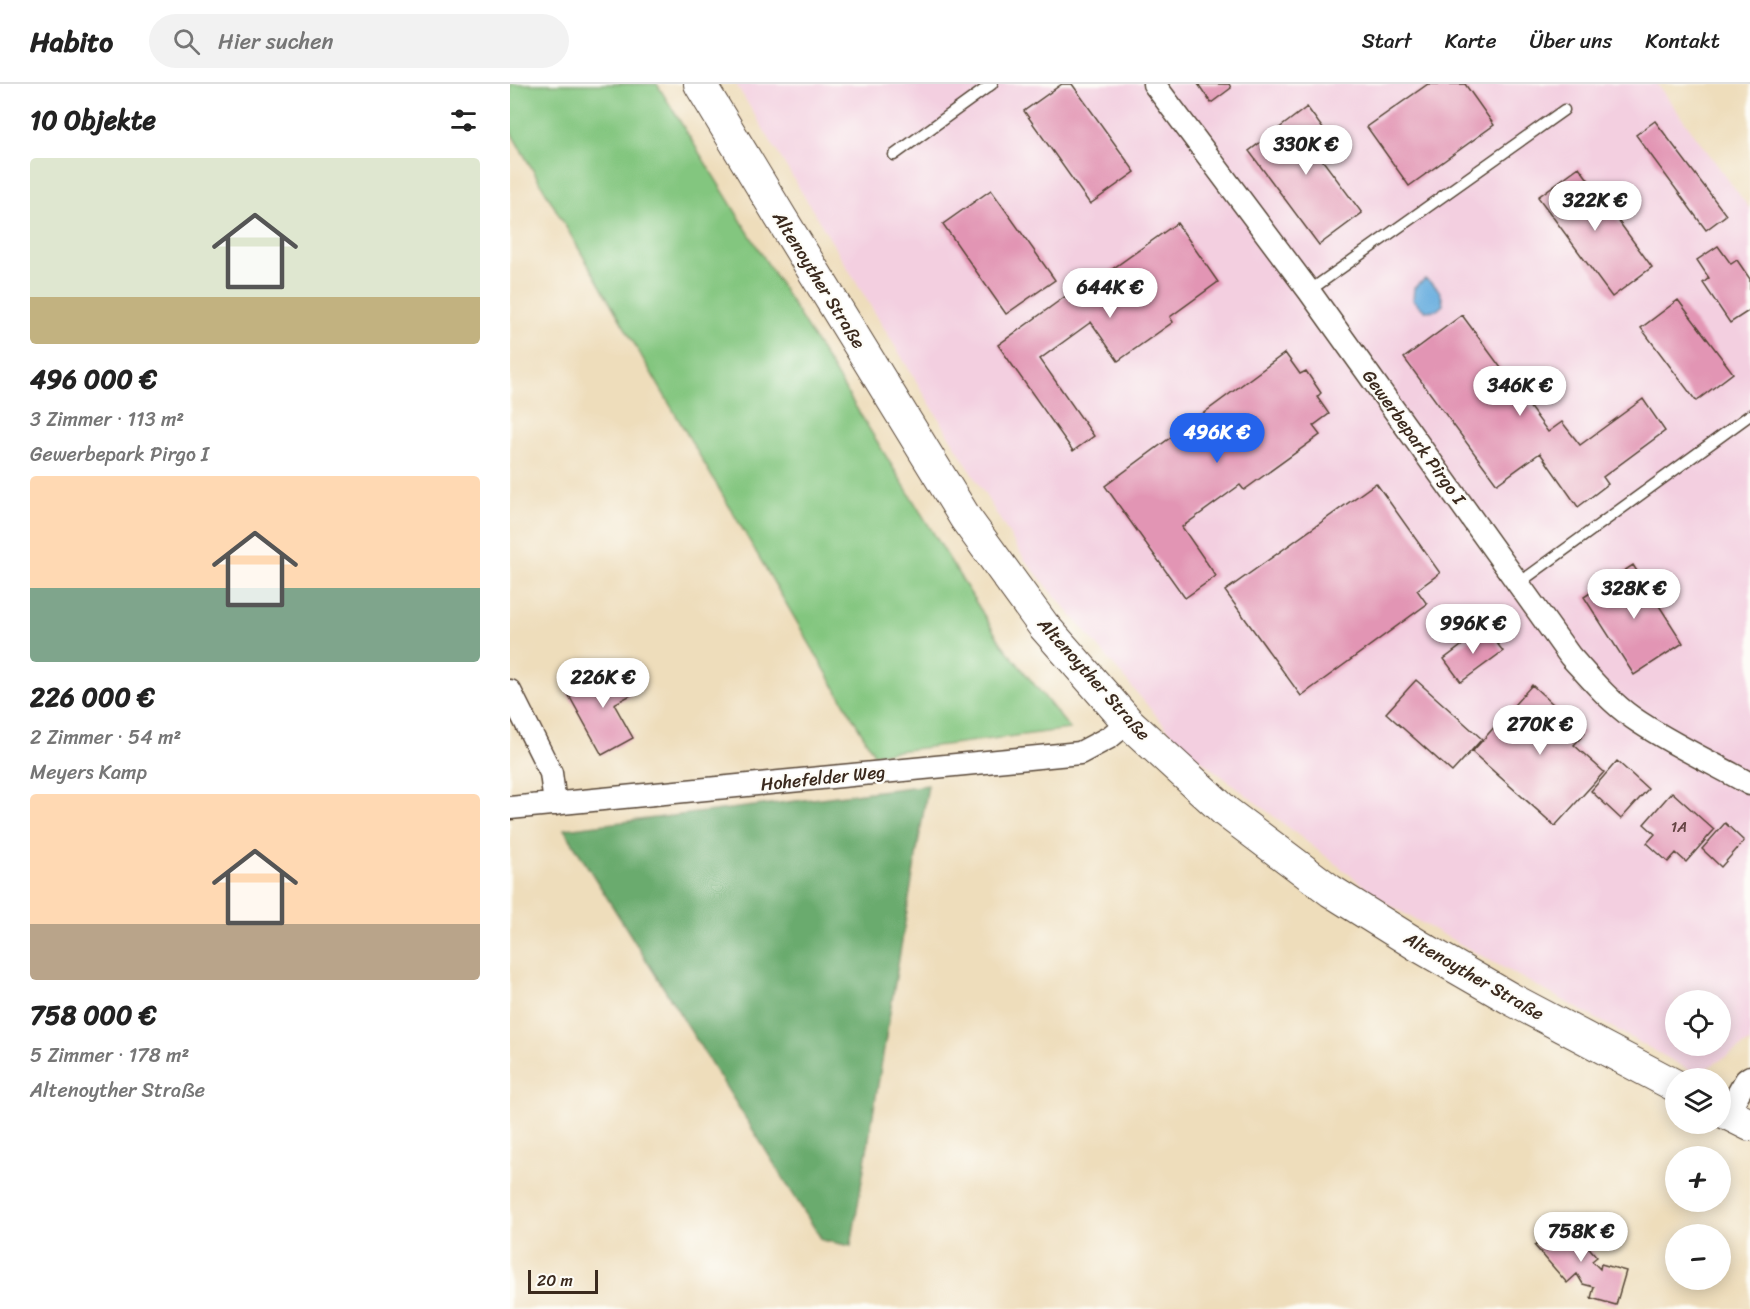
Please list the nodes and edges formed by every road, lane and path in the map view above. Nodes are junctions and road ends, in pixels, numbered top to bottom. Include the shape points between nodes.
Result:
1 (700, 84) edge
2 (992, 84) edge
3 (1154, 84) edge
4 (1564, 110) dead end
5 (894, 155) dead end
6 (1309, 291) junction
7 (1750, 415) edge
8 (1519, 583) junction
9 (510, 692) edge
10 (1128, 722) junction
11 (1750, 784) edge
12 (555, 804) junction
13 (510, 808) edge
14 (1750, 1077) edge
15 (1665, 1080) edge
16 (1732, 1116) edge

1 - 10 main road, Altenoyther Straße via 966,519 1043,626
2 - 5 lane
3 - 6 street, Gewerbepark Pirgo I
4 - 6 lane
6 - 8 street, Gewerbepark Pirgo I
7 - 8 lane
8 - 11 street, Gewerbepark Pirgo I via 1570,656 1632,717
9 - 12 street via 551,774
10 - 12 street, Hohefelder Weg via 1080,753
10 - 15 main road, Altenoyther Straße via 1226,812 1331,891 1511,999
12 - 13 street, Hohefelder Weg
14 - 16 street

